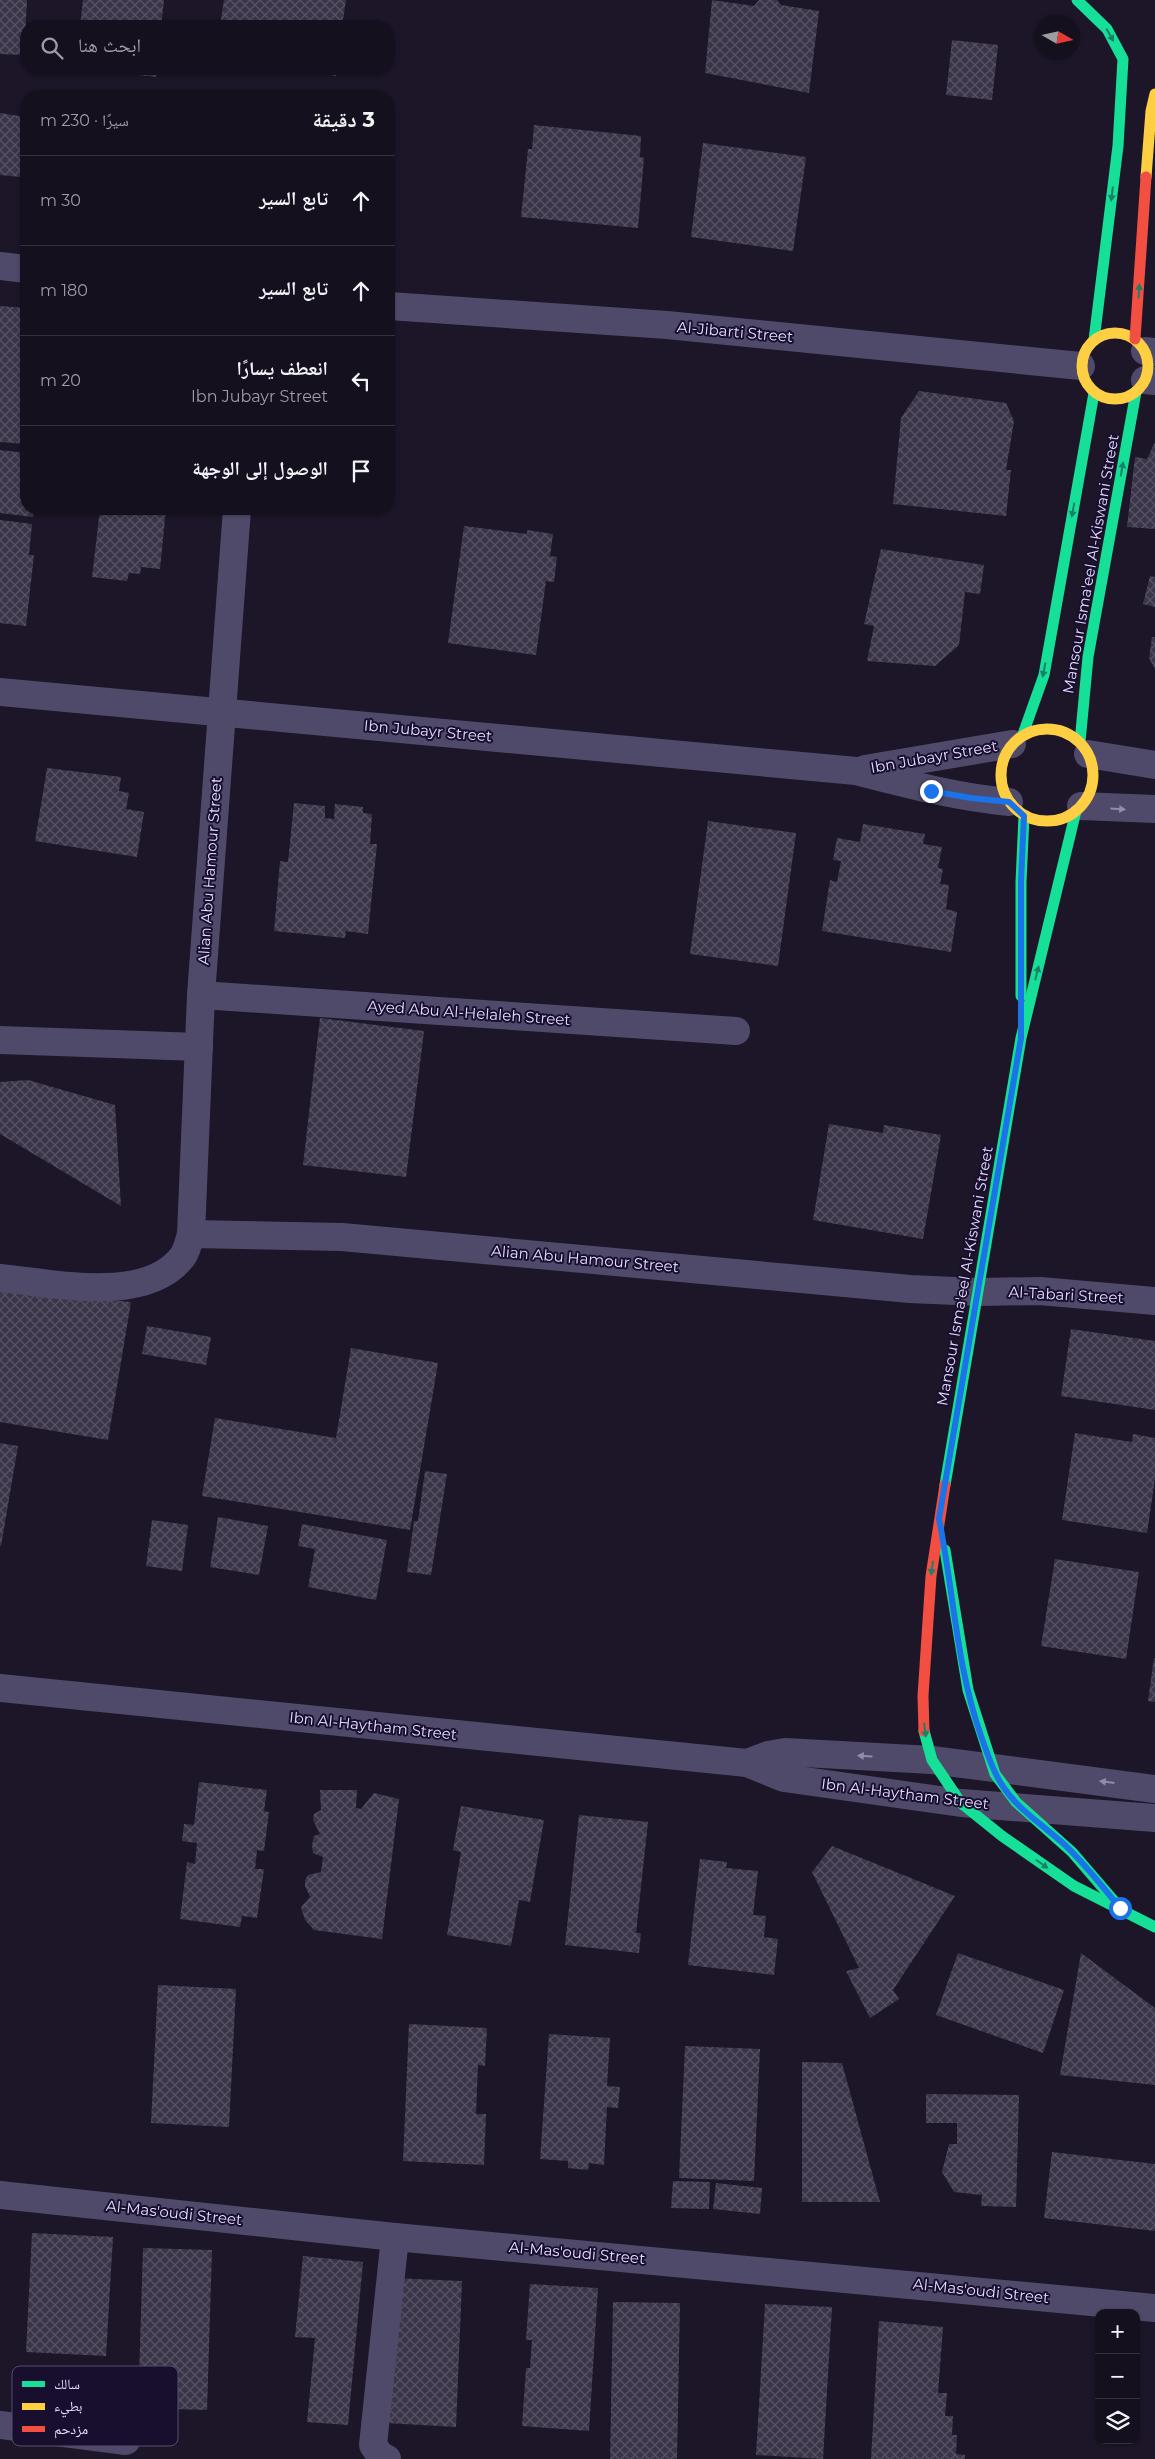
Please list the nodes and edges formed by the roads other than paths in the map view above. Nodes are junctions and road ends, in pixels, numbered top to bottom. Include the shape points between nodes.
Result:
1 (1077, 0) edge
2 (1155, 94) edge
3 (0, 266) edge
4 (20, 268) edge
5 (395, 306) edge
6 (1094, 340) junction
7 (1145, 348) edge
8 (1081, 366) junction
9 (1146, 384) edge
10 (1094, 393) junction
11 (237, 515) edge
12 (0, 692) edge
13 (222, 712) junction
14 (1017, 739) junction
15 (1084, 748) junction
16 (1155, 765) edge
17 (856, 770) junction
18 (1079, 808) junction
19 (1016, 809) junction
20 (1155, 809) edge
21 (201, 995) junction
22 (736, 1031) dead end
23 (1021, 1038) junction
24 (0, 1040) edge
25 (199, 1047) junction
26 (191, 1234) junction
27 (0, 1278) edge
28 (978, 1292) junction
29 (1155, 1301) edge
30 (939, 1519) junction
31 (0, 1688) edge
32 (932, 1760) junction
33 (747, 1763) junction
34 (992, 1767) junction
35 (1155, 1789) edge
36 (961, 1803) junction
37 (1020, 1808) junction
38 (1155, 1818) edge
39 (1120, 1908) junction
40 (1155, 1927) edge
41 (0, 2195) edge
42 (396, 2237) junction
43 (1155, 2308) edge
44 (387, 2459) edge

1 -> 6 street via 1107,29 1123,59 1118,146
7 -> 2 street via 1151,111
3 - 4 street
5 - 8 street, Al-Jibarti Street via 667,325
6 - 7 street via 1107,333 1122,333
6 - 8 street via 1084,352
7 - 9 street via 1149,365
8 - 10 street via 1085,381
9 - 10 street via 1123,399 1108,399
15 -> 9 street, Mansour Isma'eel Al-Kiswani Street via 1088,657
10 -> 14 street, Mansour Isma'eel Al-Kiswani Street via 1044,674
11 - 13 street, Alian Abu Hamour Street
12 - 13 street, Ibn Jubayr Street
13 - 17 street, Ibn Jubayr Street
13 - 21 street, Alian Abu Hamour Street
14 - 15 street via 1037,729 1053,728 1068,733
14 - 17 street, Ibn Jubayr Street
14 - 19 street via 1003,757 1000,773 1002,788
15 - 16 street
15 - 18 street via 1092,768 1093,782 1089,795
17 - 19 street, Ibn Jubayr Street via 931,791
18 - 19 street via 1065,818 1051,821 1038,820
18 -> 20 street
23 -> 18 street, Mansour Isma'eel Al-Kiswani Street
19 - 23 street, Mansour Isma'eel Al-Kiswani Street via 1021,882
21 - 22 street, Ayed Abu Al-Helaleh Street
21 - 25 street, Alian Abu Hamour Street
23 - 28 street, Mansour Isma'eel Al-Kiswani Street
24 - 25 street
25 - 26 street, Alian Abu Hamour Street
26 - 27 street, Alian Abu Hamour Street via 184,1255 171,1268 136,1285 116,1288
26 - 28 street, Alian Abu Hamour Street via 342,1237 910,1289
28 - 29 street, Al-Tabari Street via 1040,1291
28 - 30 street, Mansour Isma'eel Al-Kiswani Street
30 -> 32 street, Mansour Isma'eel Al-Kiswani Street via 931,1576 923,1696 923,1729
30 - 34 street, Mansour Isma'eel Al-Kiswani Street via 956,1640 971,1705
31 - 33 street, Ibn Al-Haytham Street
32 -> 33 street, Ibn Al-Haytham Street via 785,1752 768,1754
32 - 34 street, Ibn Al-Haytham Street
32 - 36 street, Mansour Isma'eel Al-Kiswani Street
33 - 36 street, Ibn Al-Haytham Street via 784,1778
35 -> 34 street, Ibn Al-Haytham Street
34 - 37 street, Mansour Isma'eel Al-Kiswani Street
36 - 37 street, Ibn Al-Haytham Street
36 -> 39 street, Mansour Isma'eel Al-Kiswani Street via 1074,1886
37 - 38 street, Ibn Al-Haytham Street
37 - 39 street, Mansour Isma'eel Al-Kiswani Street via 1066,1846
39 - 40 street, Mansour Isma'eel Al-Kiswani Street
41 - 42 street, Al-Mas'oudi Street
42 - 43 street, Al-Mas'oudi Street
42 - 44 street via 373,2445

